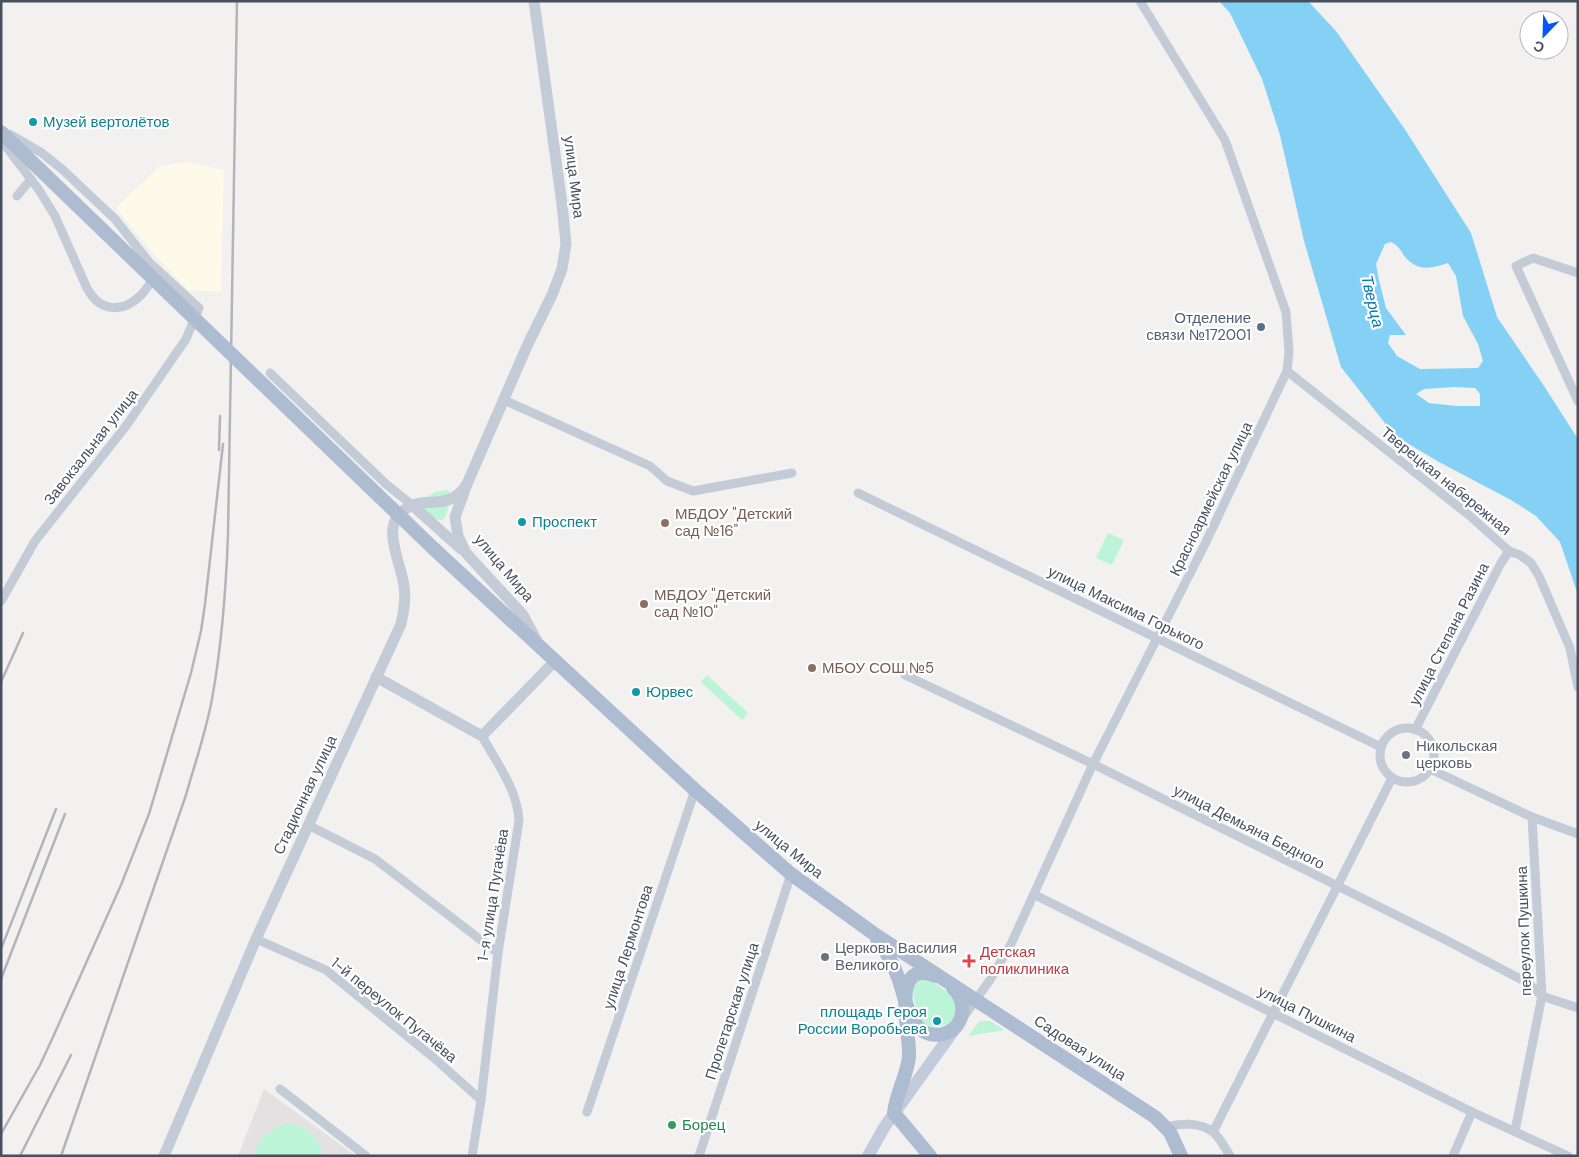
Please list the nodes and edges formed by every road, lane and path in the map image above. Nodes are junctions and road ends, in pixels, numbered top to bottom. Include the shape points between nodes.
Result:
1 (534, 1) edge
2 (1140, 1) edge
3 (1, 131) edge
4 (1, 140) edge
5 (31, 179) junction
6 (17, 196) dead end
7 (149, 262) junction
8 (1578, 273) edge
9 (1287, 372) junction
10 (270, 374) dead end
11 (504, 400) junction
12 (1578, 401) edge
13 (792, 473) dead end
14 (466, 484) junction
15 (858, 493) dead end
16 (438, 503) junction
17 (412, 505) junction
18 (455, 517) junction
19 (1509, 551) junction
20 (466, 554) junction
21 (1, 601) edge
22 (1157, 639) junction
23 (541, 649) junction
24 (555, 661) junction
25 (905, 674) dead end
26 (376, 677) junction
27 (1578, 687) edge
28 (1415, 730) junction
29 (482, 736) junction
30 (1381, 747) junction
31 (1093, 764) junction
32 (1430, 769) junction
33 (1392, 778) junction
34 (694, 790) junction
35 (1532, 817) junction
36 (308, 826) junction
37 (1578, 834) edge
38 (791, 874) junction
39 (1337, 886) junction
40 (1035, 895) junction
41 (874, 933) junction
42 (256, 939) junction
43 (498, 953) junction
44 (946, 981) junction
45 (1542, 996) junction
46 (976, 1000) junction
47 (905, 1003) junction
48 (1578, 1008) edge
49 (1273, 1012) junction
50 (957, 1025) junction
51 (280, 1089) dead end
52 (481, 1100) junction
53 (587, 1112) dead end
54 (1472, 1112) junction
55 (894, 1113) junction
56 (1166, 1127) junction
57 (1514, 1131) junction
58 (1213, 1132) junction
59 (164, 1156) edge
60 (366, 1156) edge
61 (472, 1156) edge
62 (699, 1156) edge
63 (868, 1156) edge
64 (930, 1156) edge
65 (1181, 1156) edge
66 (1230, 1156) edge
67 (1453, 1156) edge
68 (1568, 1156) edge

1 - 11 street, улица Мира via 566,236 565,252 552,295
2 - 9 street, Красноармейская улица via 1225,140 1286,312
3 - 7 street via 42,153 63,170 116,219
3 - 23 main road, bridge
4 - 5 street
5 - 6 street
5 - 7 street via 55,216 88,291 98,303 119,308 129,305 147,289 153,276
7 - 21 street, Завокзальная улица via 199,308 186,339 126,426 35,541
8 - 12 street via 1533,258 1516,266
9 - 19 street, Тверецкая набережная via 1470,516
9 - 22 street, Красноармейская улица
10 - 17 street
11 - 13 street via 650,466 667,480 693,491
11 - 14 street, улица Мира
14 - 16 street via 455,497
14 - 18 street, улица Мира
15 - 22 street, улица Максима Горького
16 - 17 street
16 - 18 street
17 - 20 street
17 - 26 street, Стадионная улица via 398,516 392,529 404,586 404,605 398,630
18 - 20 street, улица Мира via 458,536
19 - 27 street, Тверецкая набережная via 1531,563 1539,576 1570,648
19 - 28 street, улица Степана Разина
20 - 23 street, улица Мира via 523,615
22 - 30 street, улица Максима Горького
22 - 31 street, Красноармейская улица
23 - 24 main road, улица Мира
24 - 29 street
24 - 34 main road, улица Мира
25 - 31 street, улица Демьяна Бедного
26 - 29 street
26 - 36 street, Стадионная улица
28 - 30 street via 1394,731
28 - 32 street via 1428,738 1432,745
29 - 43 street, 1-я улица Пугачёва via 512,791 519,815
30 - 33 street via 1380,761
31 - 39 street, улица Демьяна Бедного
31 - 40 street, Красноармейская улица
32 - 33 street via 1413,782
32 - 35 street
33 - 39 street
34 - 38 main road, улица Мира
34 - 53 street, улица Лермонтова
35 - 37 street
35 - 45 street, переулок Пушкина
36 - 42 street, Стадионная улица
36 - 43 street via 375,859
38 - 41 main road, улица Мира
38 - 62 street, Пролетарская улица
39 - 45 street, улица Демьяна Бедного via 1528,983
39 - 49 street
40 - 46 street, Красноармейская улица via 1011,944
40 - 49 street, улица Пушкина
41 - 44 main road, улица Мира
41 - 47 main road, улица Мира via 899,979
42 - 52 street, 1-й переулок Пугачёва via 326,970
42 - 59 street, Стадионная улица
43 - 52 street, 1-я улица Пугачёва
44 - 46 main road, Садовая улица
44 - 47 main road via 924,972 915,974 906,985
44 - 50 main road via 962,1002 963,1013
45 - 48 street, улица Демьяна Бедного
45 - 57 street, переулок Пушкина
46 - 50 street, Красноармейская улица
46 - 56 main road, Садовая улица
47 - 50 main road via 915,1023 925,1032 941,1034
47 - 55 main road via 909,1054
49 - 54 street, улица Пушкина
49 - 58 street
50 - 55 main road
51 - 60 street
52 - 61 street, 1-я улица Пугачёва
54 - 57 street, улица Пушкина
54 - 67 street
55 - 63 main road
55 - 64 main road
56 - 58 street via 1187,1124
56 - 65 main road, Садовая улица
57 - 68 street, улица Пушкина
58 - 66 street

